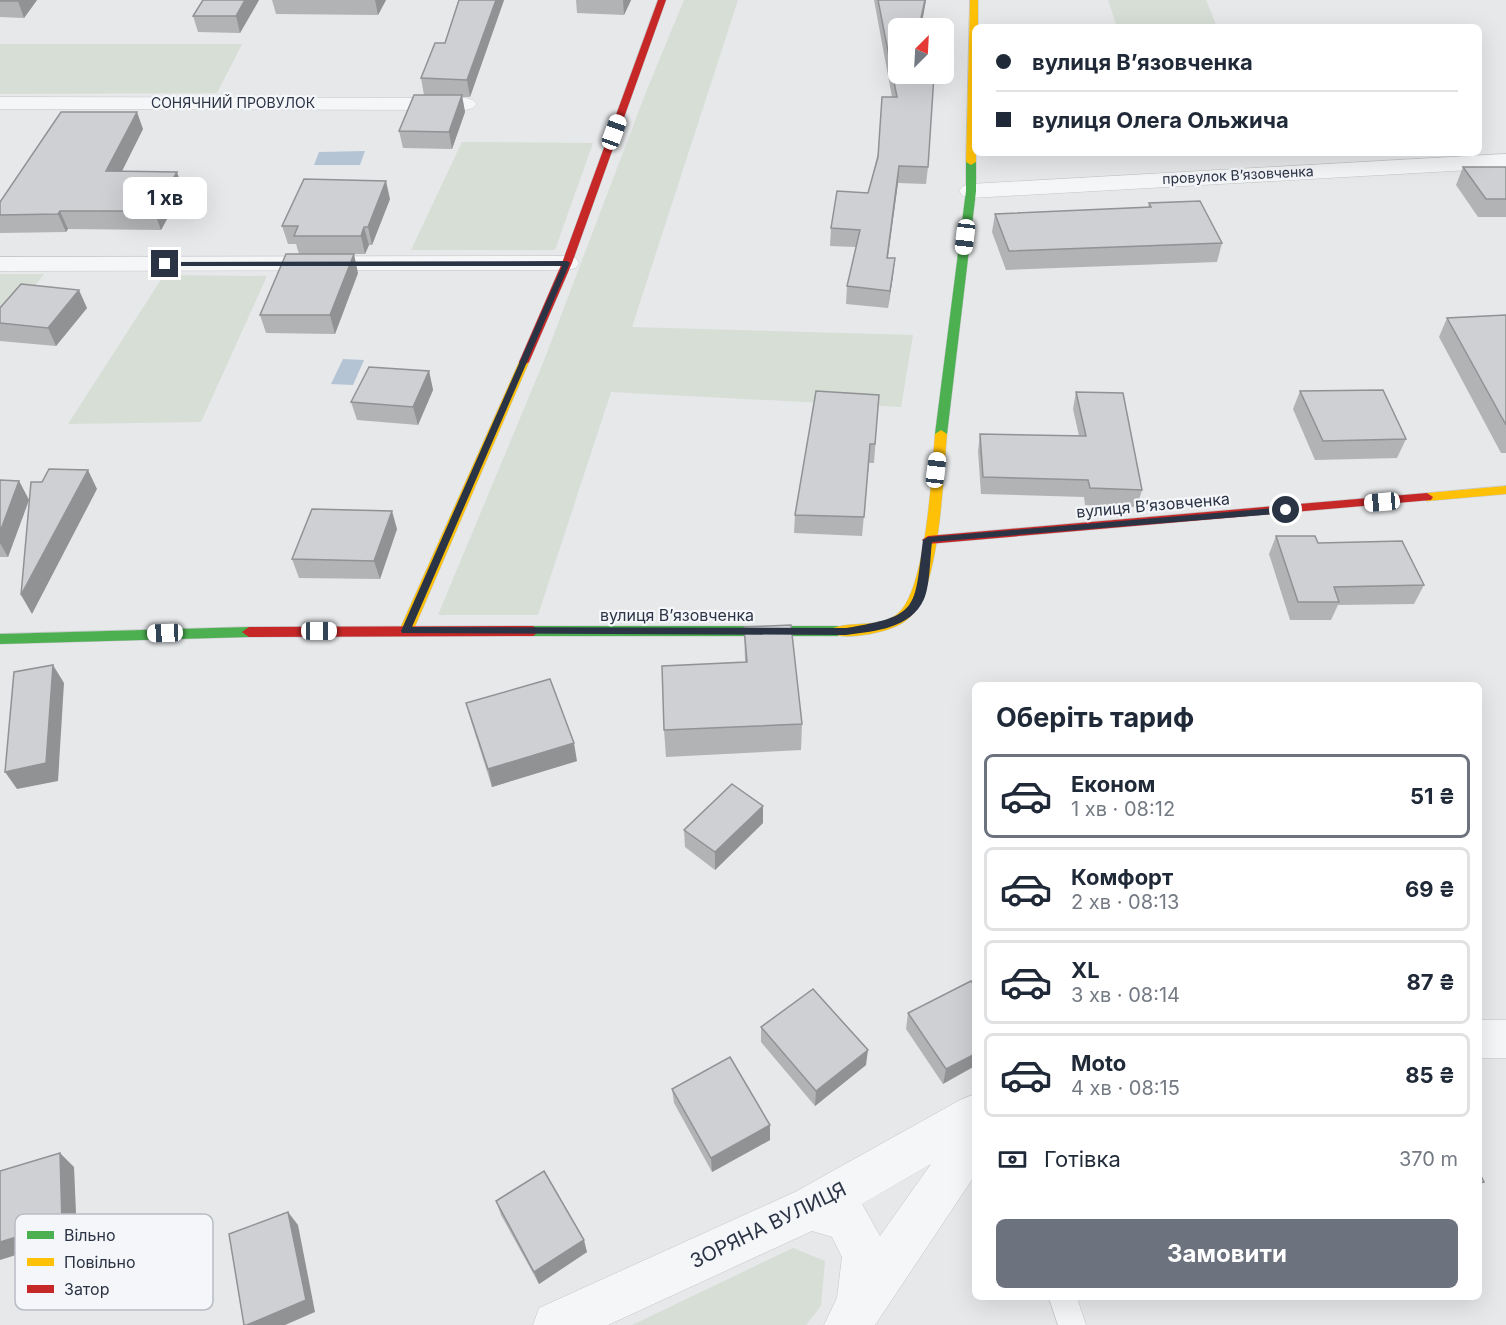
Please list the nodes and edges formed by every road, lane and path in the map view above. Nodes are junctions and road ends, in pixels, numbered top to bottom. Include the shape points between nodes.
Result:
1 (662, 0) edge
2 (974, 0) edge
3 (973, 24) edge
4 (972, 96) edge
5 (0, 103) edge
6 (466, 104) dead end
7 (1506, 161) edge
8 (970, 191) junction
9 (567, 263) junction
10 (0, 264) edge
11 (1506, 490) edge
12 (928, 540) junction
13 (406, 631) junction
14 (0, 639) edge
15 (1482, 1039) edge
16 (1506, 1039) edge
17 (972, 1118) edge
18 (972, 1141) edge
19 (811, 1208) junction
20 (1064, 1300) edge
21 (854, 1316) edge
22 (556, 1325) edge
23 (1072, 1325) edge

1 - 9 street
2 - 3 street
4 - 8 street
5 - 6 street, СОНЯЧНИЙ ПРОВУЛОК
7 - 8 street, провулок Вʼязовченка
8 - 12 street
9 - 10 street
9 - 13 street
11 - 12 street, вулиця Вʼязовченка
12 - 13 street, вулиця Вʼязовченка via 920,598 904,617 885,625 846,631
13 - 14 street, вулиця Вʼязовченка via 188,632
15 - 16 street
17 - 19 street, ЗОРЯНА ВУЛИЦЯ
18 - 21 street
19 - 21 street via 847,1220 865,1254
19 - 22 street, ЗОРЯНА ВУЛИЦЯ
20 - 23 lane

